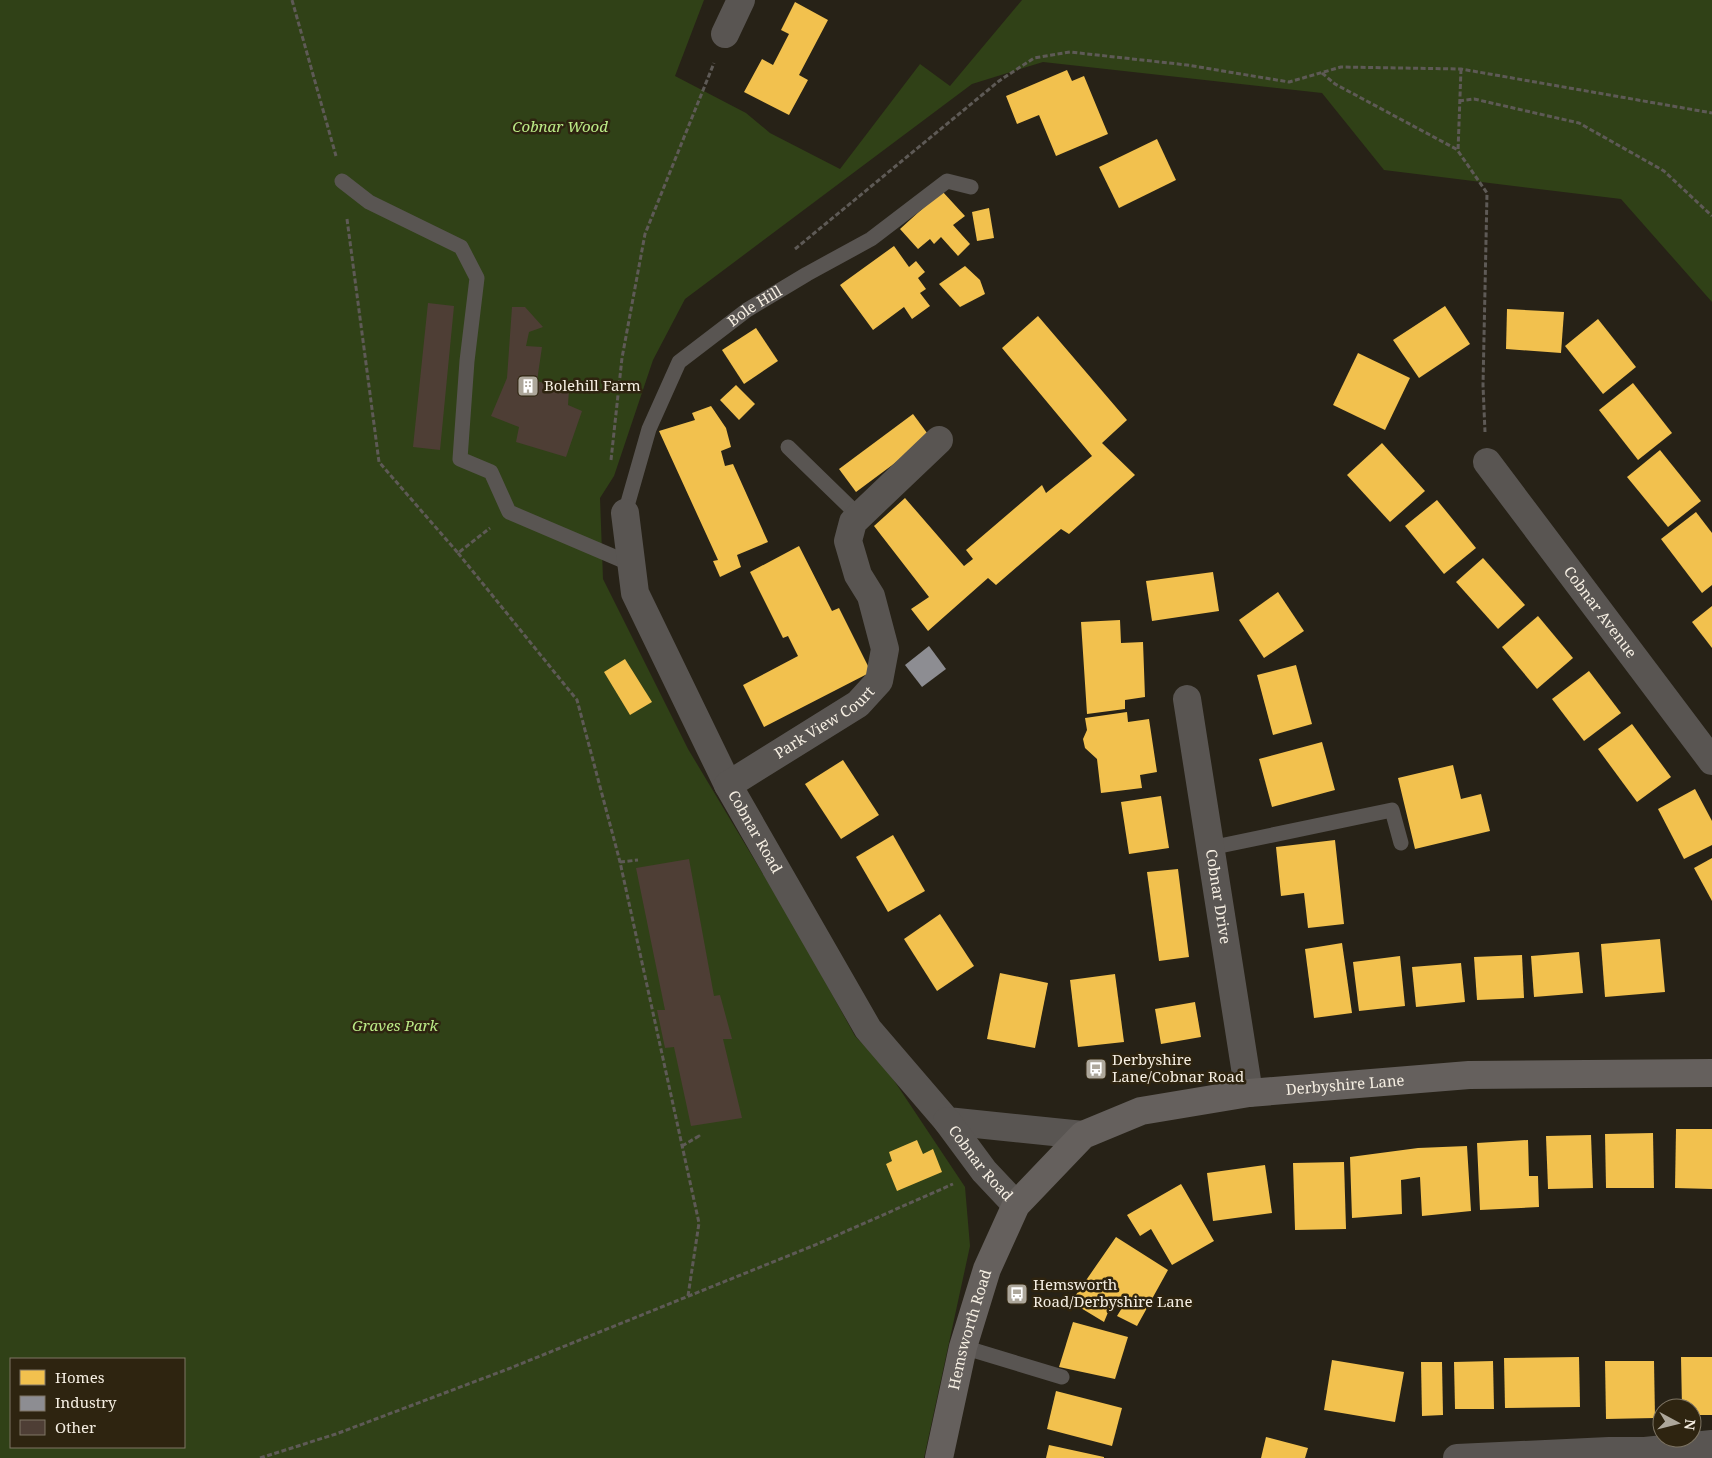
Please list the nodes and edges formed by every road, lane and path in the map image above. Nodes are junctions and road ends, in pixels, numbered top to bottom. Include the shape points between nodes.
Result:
1 (292, 0) edge
2 (741, 0) edge
3 (725, 34) joint
4 (1461, 68) junction
5 (1322, 73) junction
6 (1459, 101) junction
7 (1712, 113) edge
8 (1458, 150) junction
9 (342, 181) junction
10 (971, 187) dead end
11 (1712, 216) edge
12 (794, 250) dead end
13 (939, 440) dead end
14 (788, 447) dead end
15 (1487, 462) joint
16 (610, 465) dead end
17 (510, 512) junction
18 (624, 513) joint
19 (859, 516) junction
20 (458, 553) junction
21 (631, 564) junction
22 (1187, 700) dead end
23 (1712, 761) edge
24 (728, 785) junction
25 (1401, 843) dead end
26 (1210, 848) junction
27 (638, 860) dead end
28 (620, 862) junction
29 (1712, 1073) edge
30 (1249, 1093) junction
31 (947, 1121) junction
32 (1083, 1135) junction
33 (698, 1138) dead end
34 (682, 1146) junction
35 (984, 1171) junction
36 (1016, 1205) junction
37 (688, 1296) junction
38 (963, 1347) junction
39 (1062, 1377) dead end
40 (1712, 1444) edge
41 (1646, 1454) edge
42 (260, 1458) edge
43 (939, 1458) edge
44 (1457, 1458) edge

1 - 9 path
2 - 3 street
3 - 16 path via 645,234 622,358
4 - 5 path via 1341,67
4 - 6 path
4 - 7 path
5 - 8 path via 1335,84
5 - 12 path via 1289,82 1187,65 1070,52 1034,58 999,80
6 - 8 path
6 - 11 path via 1474,99 1579,123 1664,170
8 - 15 path via 1488,193 1483,385
9 - 17 lane via 369,202 461,247 477,278 460,459 491,472
9 - 20 path via 379,462
10 - 18 lane, Bole Hill via 947,181 871,240 747,310 679,362 649,429
13 - 19 street, Park View Court
14 - 19 lane
15 - 23 street, Cobnar Avenue
17 - 20 path
17 - 21 lane
18 - 21 street, Cobnar Road
19 - 24 street, Park View Court via 853,522 848,541 858,575 871,596 884,649 879,681 858,704
20 - 28 path via 577,700
21 - 24 street, Cobnar Road via 634,594
22 - 26 street, Cobnar Drive
24 - 31 street, Cobnar Road via 861,1032
25 - 26 lane via 1392,810
26 - 30 street, Cobnar Drive
27 - 28 path
28 - 34 path
29 - 30 street, Derbyshire Lane via 1469,1075
30 - 32 street, Derbyshire Lane via 1141,1111
31 - 32 street, Cobnar Road
31 - 35 street, Cobnar Road
32 - 36 street, Derbyshire Lane
33 - 34 path
34 - 37 path via 699,1223
35 - 36 street, Cobnar Road
35 - 37 path
36 - 38 street, Hemsworth Road via 987,1270
37 - 42 path via 508,1369 336,1434
38 - 39 lane
38 - 43 street, Hemsworth Road
40 - 41 street
41 - 44 street via 1609,1451

